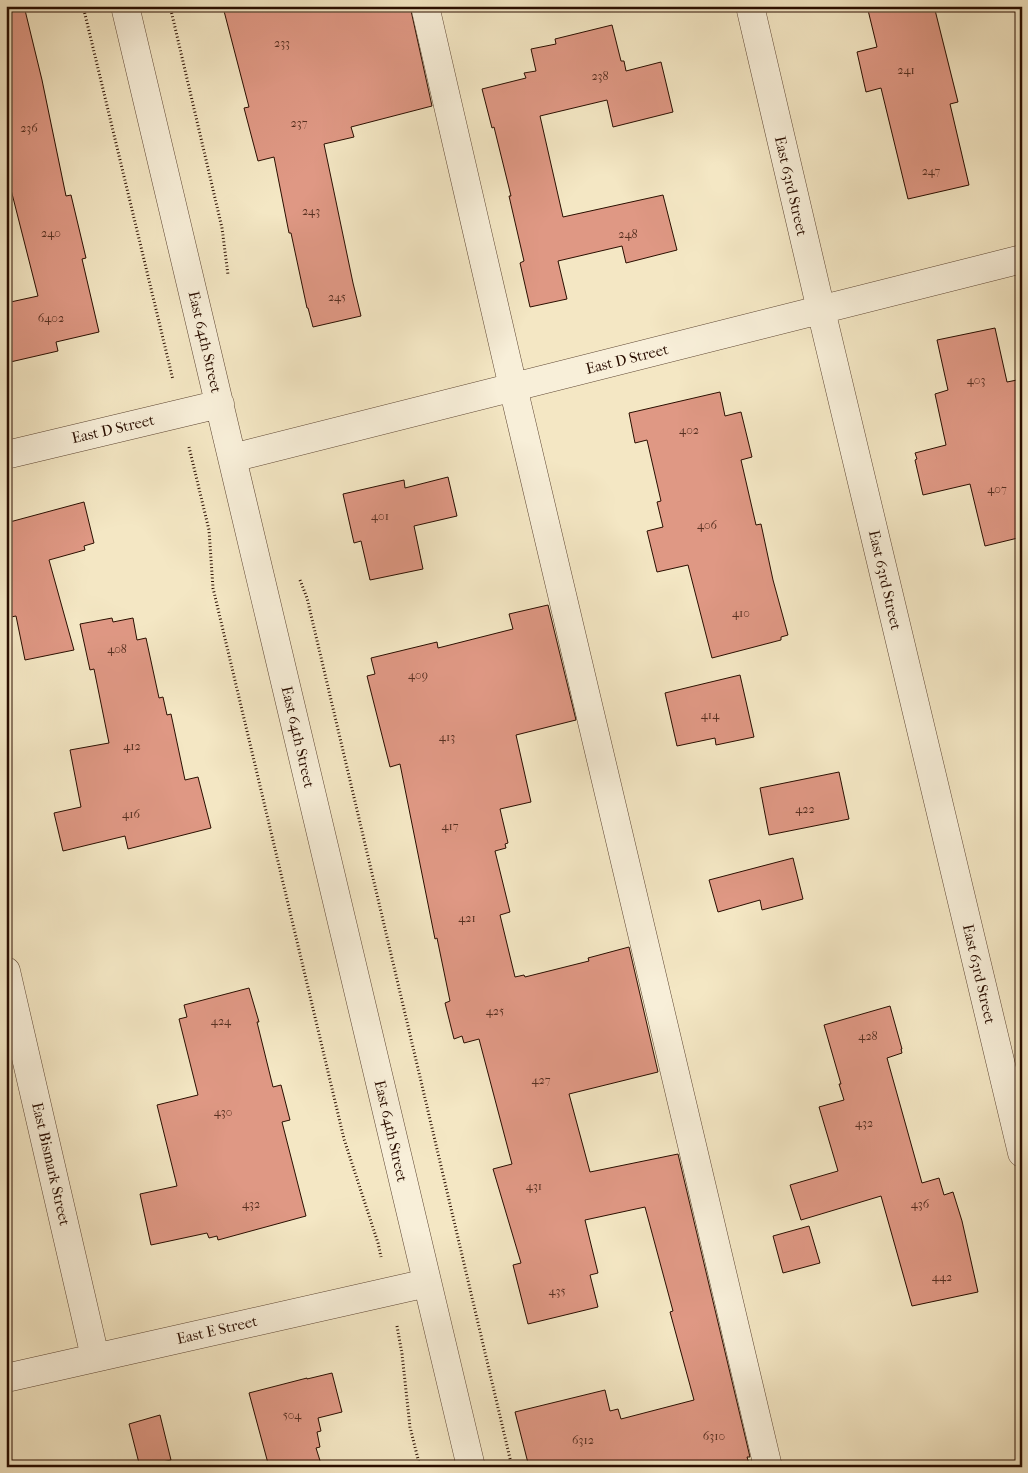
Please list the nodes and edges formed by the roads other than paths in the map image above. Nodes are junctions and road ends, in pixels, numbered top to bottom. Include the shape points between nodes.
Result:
1 (125, 6) edge
2 (425, 6) edge
3 (750, 6) edge
4 (1022, 259) edge
5 (820, 310) junction
6 (514, 387) junction
7 (220, 404) junction
8 (6, 454) edge
9 (232, 458) junction
10 (6, 971) edge
11 (1022, 1153) edge
12 (427, 1283) junction
13 (96, 1357) junction
14 (6, 1378) edge
15 (472, 1467) edge
16 (768, 1467) edge

1 - 7 street, East 64th Street
2 - 6 street
3 - 5 street, East 63rd Street
4 - 5 street, East D Street
5 - 6 street, East D Street
5 - 11 street, East 63rd Street
6 - 9 street, East D Street
6 - 16 street
7 - 8 street, East D Street
7 - 9 street, East 64th Street
9 - 12 street, East 64th Street
10 - 13 street, East Bismark Street
12 - 13 street, East E Street
12 - 15 street, East 64th Street
13 - 14 street, East E Street

